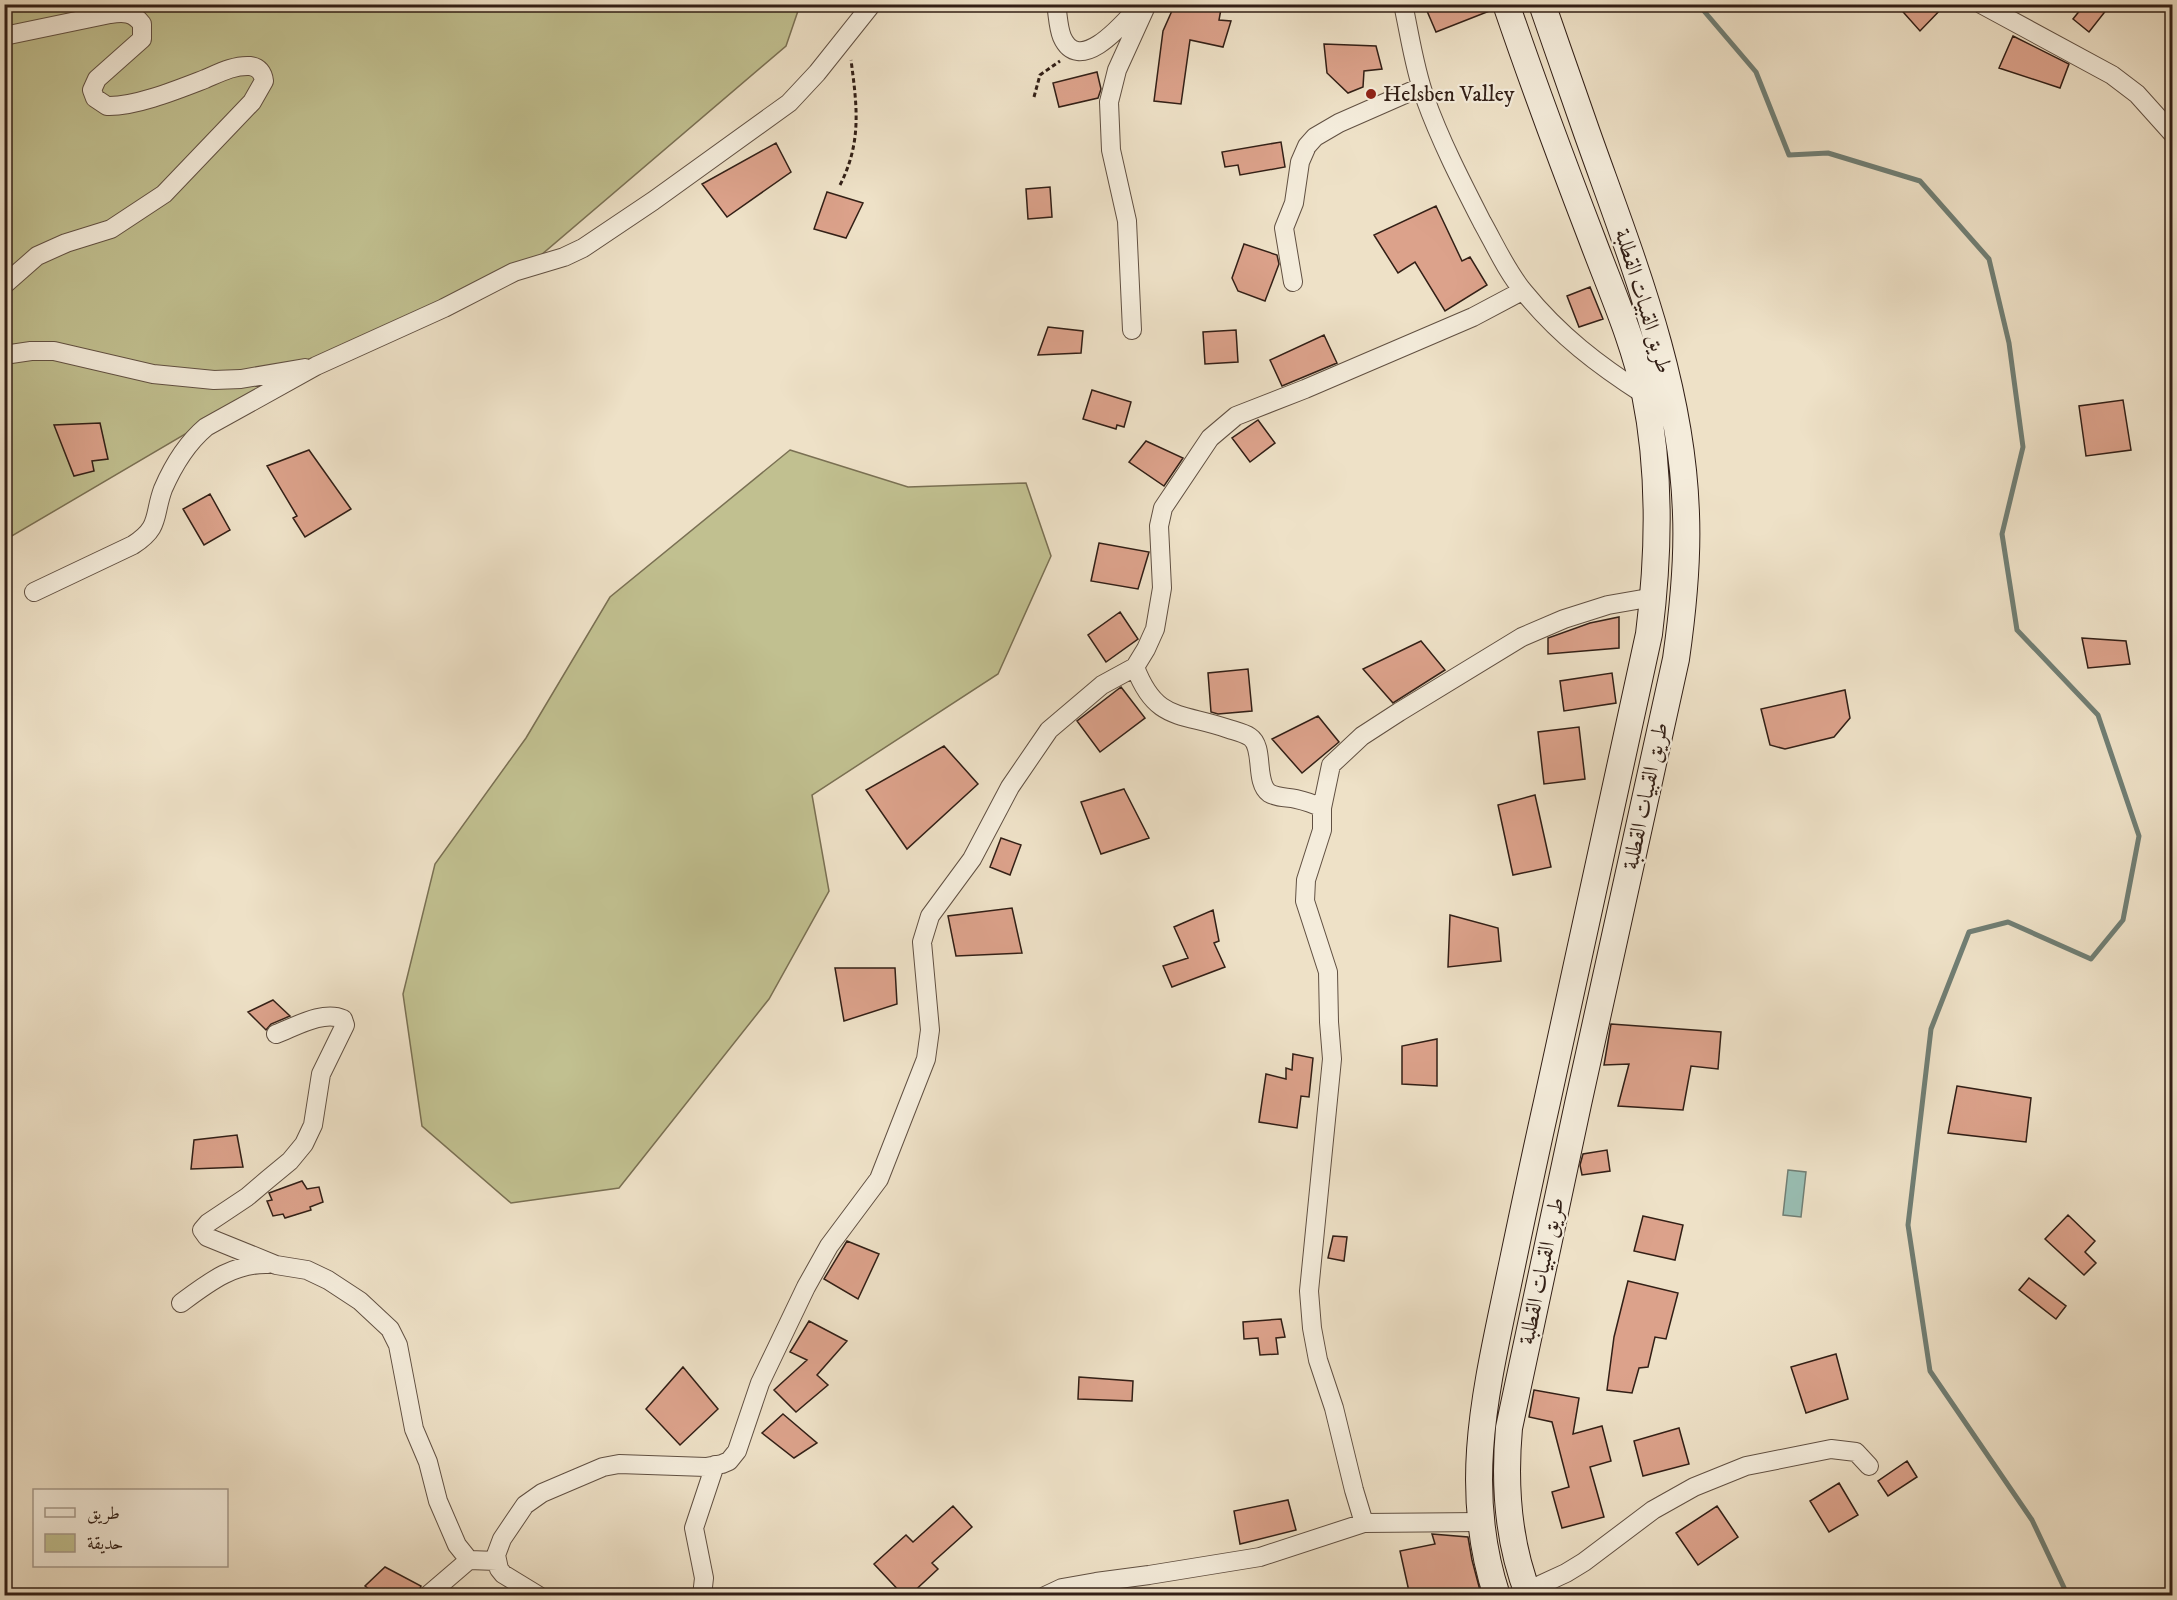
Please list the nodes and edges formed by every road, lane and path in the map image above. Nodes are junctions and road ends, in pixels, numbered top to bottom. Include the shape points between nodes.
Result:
1 (872, 4) edge
2 (1056, 4) edge
3 (1142, 4) edge
4 (1147, 4) edge
5 (1403, 4) edge
6 (1506, 4) edge
7 (1542, 4) edge
8 (1981, 4) edge
9 (848, 34) junction
10 (4, 36) edge
11 (1076, 50) junction
12 (1421, 87) junction
13 (1034, 97) dead end
14 (2172, 133) edge
15 (840, 185) dead end
16 (1293, 282) dead end
17 (4, 285) edge
18 (1522, 291) junction
19 (1132, 330) dead end
20 (4, 355) edge
21 (316, 366) junction
22 (1645, 394) junction
23 (34, 592) dead end
24 (1654, 597) junction
25 (1135, 667) junction
26 (1322, 808) junction
27 (276, 1034) dead end
28 (276, 1264) junction
29 (181, 1303) dead end
30 (1482, 1424) junction
31 (1509, 1428) junction
32 (715, 1465) junction
33 (1869, 1466) dead end
34 (1481, 1522) junction
35 (1364, 1523) junction
36 (469, 1560) junction
37 (497, 1561) junction
38 (1528, 1593) edge
39 (427, 1596) edge
40 (539, 1596) edge
41 (702, 1596) edge
42 (1045, 1596) edge
43 (1497, 1596) edge

1 - 9 street
2 - 11 street via 1061,34 1068,46
3 - 11 street via 1107,40 1088,50
4 - 19 street via 1117,70 1109,102 1111,150 1127,221
5 - 12 street
6 - 22 main road via 1620,314
7 - 31 main road, طريق القبيات القطلبة via 1656,333 1679,440 1687,555 1676,659
8 - 14 street via 2112,75 2137,94
9 - 15 path via 857,121 854,154
9 - 21 street via 789,103 583,248 514,272
10 - 17 street via 110,14 134,15 142,24 142,39 97,79 92,90 95,98 107,106 180,89 238,67 255,67 264,81 252,102 164,194 111,230 38,256
11 - 13 path via 1040,75
12 - 16 street via 1339,123 1307,146 1284,228
12 - 18 street via 1476,209
18 - 22 street via 1584,354
18 - 25 street via 1473,317 1236,416 1220,428 1162,508 1162,588 1155,629
20 - 21 street via 54,351 153,374 214,380
21 - 23 street via 207,427 186,446 163,489 155,522 146,537
22 - 24 main road via 1656,493
24 - 26 street via 1608,605 1522,637 1399,712 1362,736 1331,765
24 - 30 main road via 1493,1354
25 - 26 street via 1148,694 1162,709 1250,737 1257,747 1264,786 1271,794
25 - 32 street via 1102,685 1049,730 1010,787 972,859 930,916 922,942 929,1045 887,1159 879,1179 829,1246 806,1287 760,1383 737,1452 729,1461
26 - 35 street via 1321,836 1306,880 1305,901 1328,972 1332,1059 1308,1291 1318,1360
27 - 28 street via 332,1016 343,1019 345,1025 321,1074 313,1125 304,1144 290,1161 202,1230 207,1237
28 - 29 street via 232,1269
28 - 36 street via 307,1270 328,1280 360,1301 390,1329 398,1345 414,1429 438,1501 457,1545
30 - 31 main road
30 - 34 main road via 1478,1458
31 - 38 main road, طريق القبيات القطلبة via 1509,1511
32 - 37 street via 619,1464 542,1492 525,1505 502,1539
32 - 41 street via 694,1528 704,1578
33 - 38 street via 1856,1452 1831,1449 1746,1466 1663,1504 1566,1574
34 - 35 street
34 - 43 main road
35 - 42 street via 1260,1557 1062,1588
36 - 37 street
36 - 39 street
37 - 40 street via 503,1574

